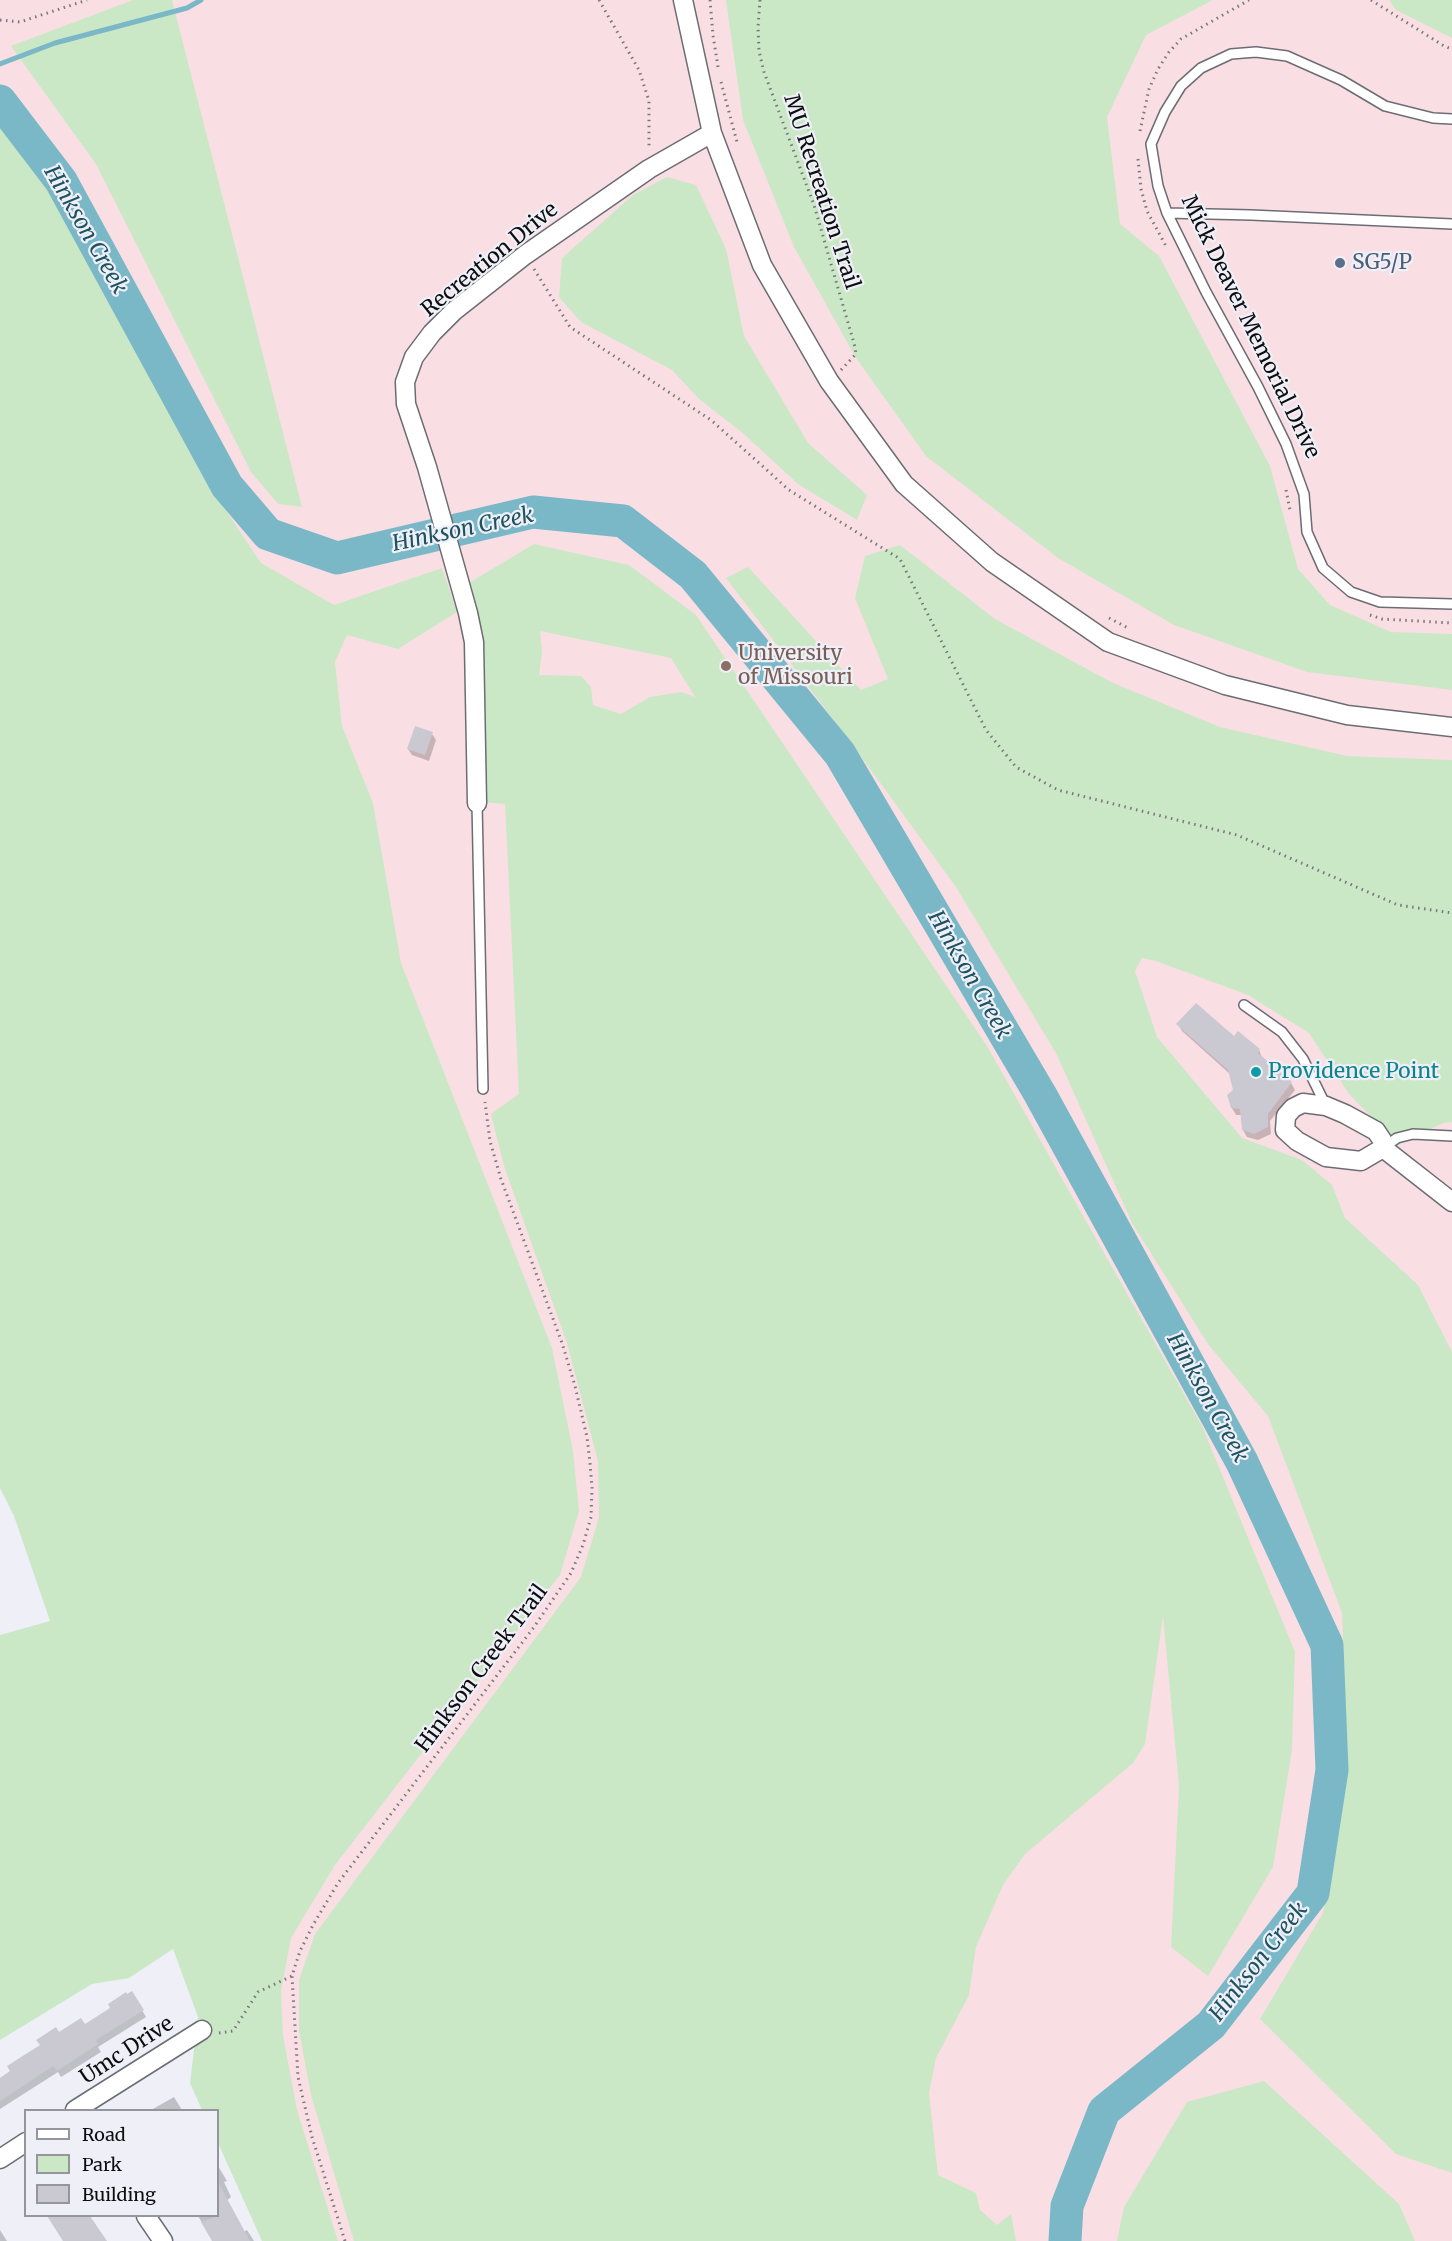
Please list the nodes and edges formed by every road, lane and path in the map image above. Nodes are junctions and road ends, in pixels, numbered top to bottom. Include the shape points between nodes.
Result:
1 (87, 0) edge
2 (599, 0) edge
3 (683, 0) edge
4 (710, 0) edge
5 (760, 0) edge
6 (1371, 0) edge
7 (0, 20) edge
8 (1452, 49) edge
9 (1452, 119) edge
10 (712, 133) junction
11 (740, 152) dead end
12 (649, 170) junction
13 (1167, 213) junction
14 (1452, 224) edge
15 (525, 255) junction
16 (835, 362) dead end
17 (838, 377) junction
18 (1452, 604) edge
19 (1100, 614) dead end
20 (1131, 629) dead end
21 (1452, 727) edge
22 (477, 803) joint
23 (1452, 913) edge
24 (1244, 1005) dead end
25 (483, 1089) joint
26 (1326, 1106) junction
27 (1452, 1136) edge
28 (1383, 1148) junction
29 (1452, 1202) edge
30 (292, 1976) junction
31 (202, 2030) joint
32 (80, 2109) edge
33 (24, 2143) edge
34 (0, 2158) edge
35 (147, 2217) edge
36 (163, 2241) edge
37 (345, 2241) edge

1 - 7 path via 20,22
2 - 12 path via 639,70 649,101
3 - 10 street
4 - 11 path via 719,73
5 - 17 path, MU Recreation Trail via 759,51 764,72 814,206 855,347 856,354
6 - 8 path
9 - 13 lane, Mick Deaver Memorial Drive via 1385,106 1341,80 1287,56 1231,54 1201,68 1181,86 1151,144
10 - 12 street, Recreation Drive
10 - 17 street via 762,265
12 - 15 street, Recreation Drive
13 - 14 lane
13 - 18 lane, Mick Deaver Memorial Drive via 1286,444 1304,494 1307,532 1323,568 1351,592 1380,602
15 - 22 street, Recreation Drive via 432,333 414,357 405,382 406,404 474,642
15 - 23 path via 570,327 711,420 789,490 900,559 986,730 1016,767 1058,790 1237,835 1398,905
16 - 17 path
17 - 21 street via 904,484 992,562 1108,642 1225,685 1347,716
19 - 20 path
22 - 25 lane
24 - 26 lane via 1282,1032 1303,1059
25 - 30 path, Hinkson Creek Trail via 490,1141 501,1179 562,1343 587,1437 591,1517 571,1573 338,1883 300,1951
26 - 28 street via 1376,1131
26 - 28 street via 1303,1103 1293,1108 1286,1116 1285,1130 1326,1157 1361,1161
27 - 28 lane via 1413,1134 1397,1138
28 - 29 street
30 - 31 path via 258,1992 233,2031
30 - 37 path, Hinkson Creek Trail via 298,2077 312,2137
31 - 32 street, Umc Drive
33 - 34 street
35 - 36 street

